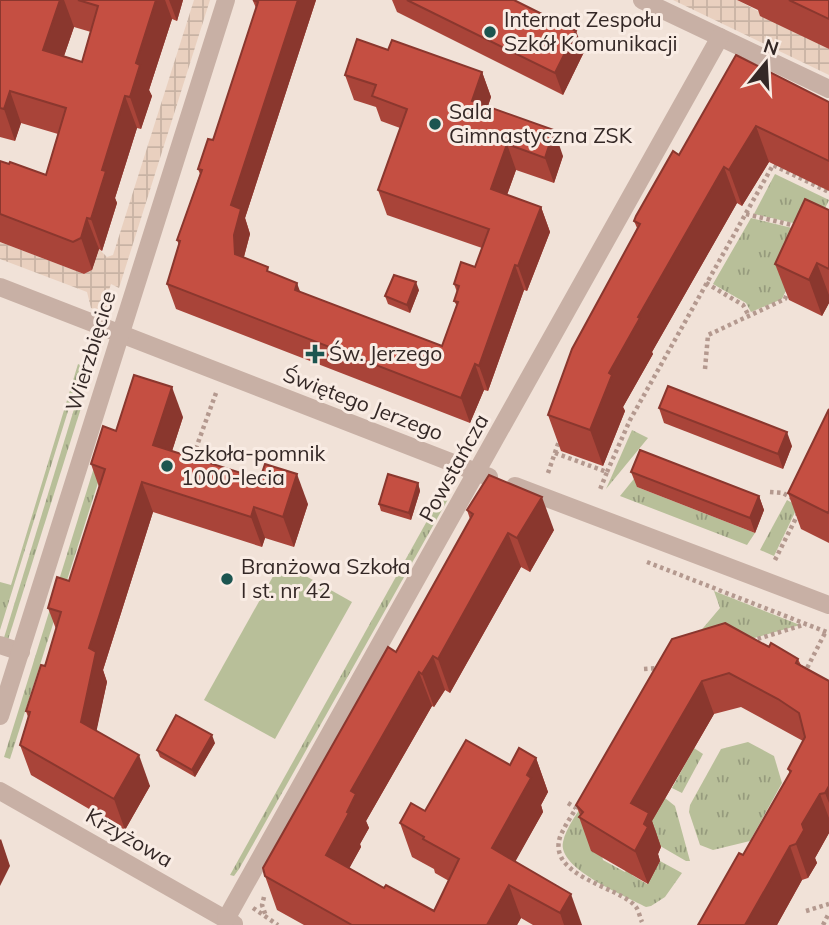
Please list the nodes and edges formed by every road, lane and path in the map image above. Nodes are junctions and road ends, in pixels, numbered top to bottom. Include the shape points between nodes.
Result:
1 (226, 0) edge
2 (642, 0) edge
3 (720, 37) junction
4 (829, 89) edge
5 (829, 192) edge
6 (746, 214) junction
7 (804, 228) edge
8 (706, 283) junction
9 (0, 287) edge
10 (790, 288) edge
11 (749, 316) junction
12 (120, 334) junction
13 (705, 369) dead end
14 (204, 389) dead end
15 (559, 440) edge
16 (555, 453) junction
17 (187, 472) edge
18 (478, 472) junction
19 (607, 472) junction
20 (548, 473) dead end
21 (599, 492) dead end
22 (770, 492) dead end
23 (775, 560) dead end
24 (644, 561) dead end
25 (829, 605) edge
26 (806, 624) junction
27 (828, 632) edge
28 (0, 645) edge
29 (740, 645) edge
30 (21, 652) junction
31 (666, 666) edge
32 (644, 669) dead end
33 (800, 681) edge
34 (0, 716) edge
35 (0, 791) edge
36 (568, 803) dead end
37 (829, 904) edge
38 (806, 911) dead end
39 (829, 914) edge
40 (231, 922) edge
41 (642, 922) dead end
42 (823, 925) edge

1 - 12 street, Wierzbięcice
2 - 3 street
3 - 4 street
3 - 18 street, Powstańcza
5 - 6 path via 773,165
6 - 7 path
6 - 8 path
8 - 11 path via 743,305
8 - 19 path via 630,420
9 - 12 street, Świętego Jerzego
10 - 11 path via 785,299
11 - 13 path via 708,335
12 - 18 street, Świętego Jerzego
12 - 30 street, Wierzbięcice
14 - 17 path via 215,396
15 - 16 path
16 - 19 path
16 - 20 path
18 - 25 street, Świętego Jerzego
18 - 40 street, Powstańcza
19 - 21 path
22 - 23 path via 802,504
24 - 26 path
26 - 27 path
26 - 29 path
27 - 33 path
28 - 30 street
30 - 34 street, Wierzbięcice
31 - 32 path
35 - 40 street, Krzyżowa
36 - 41 path via 576,808 560,837 562,858 576,873 635,905
37 - 38 path
39 - 42 path

